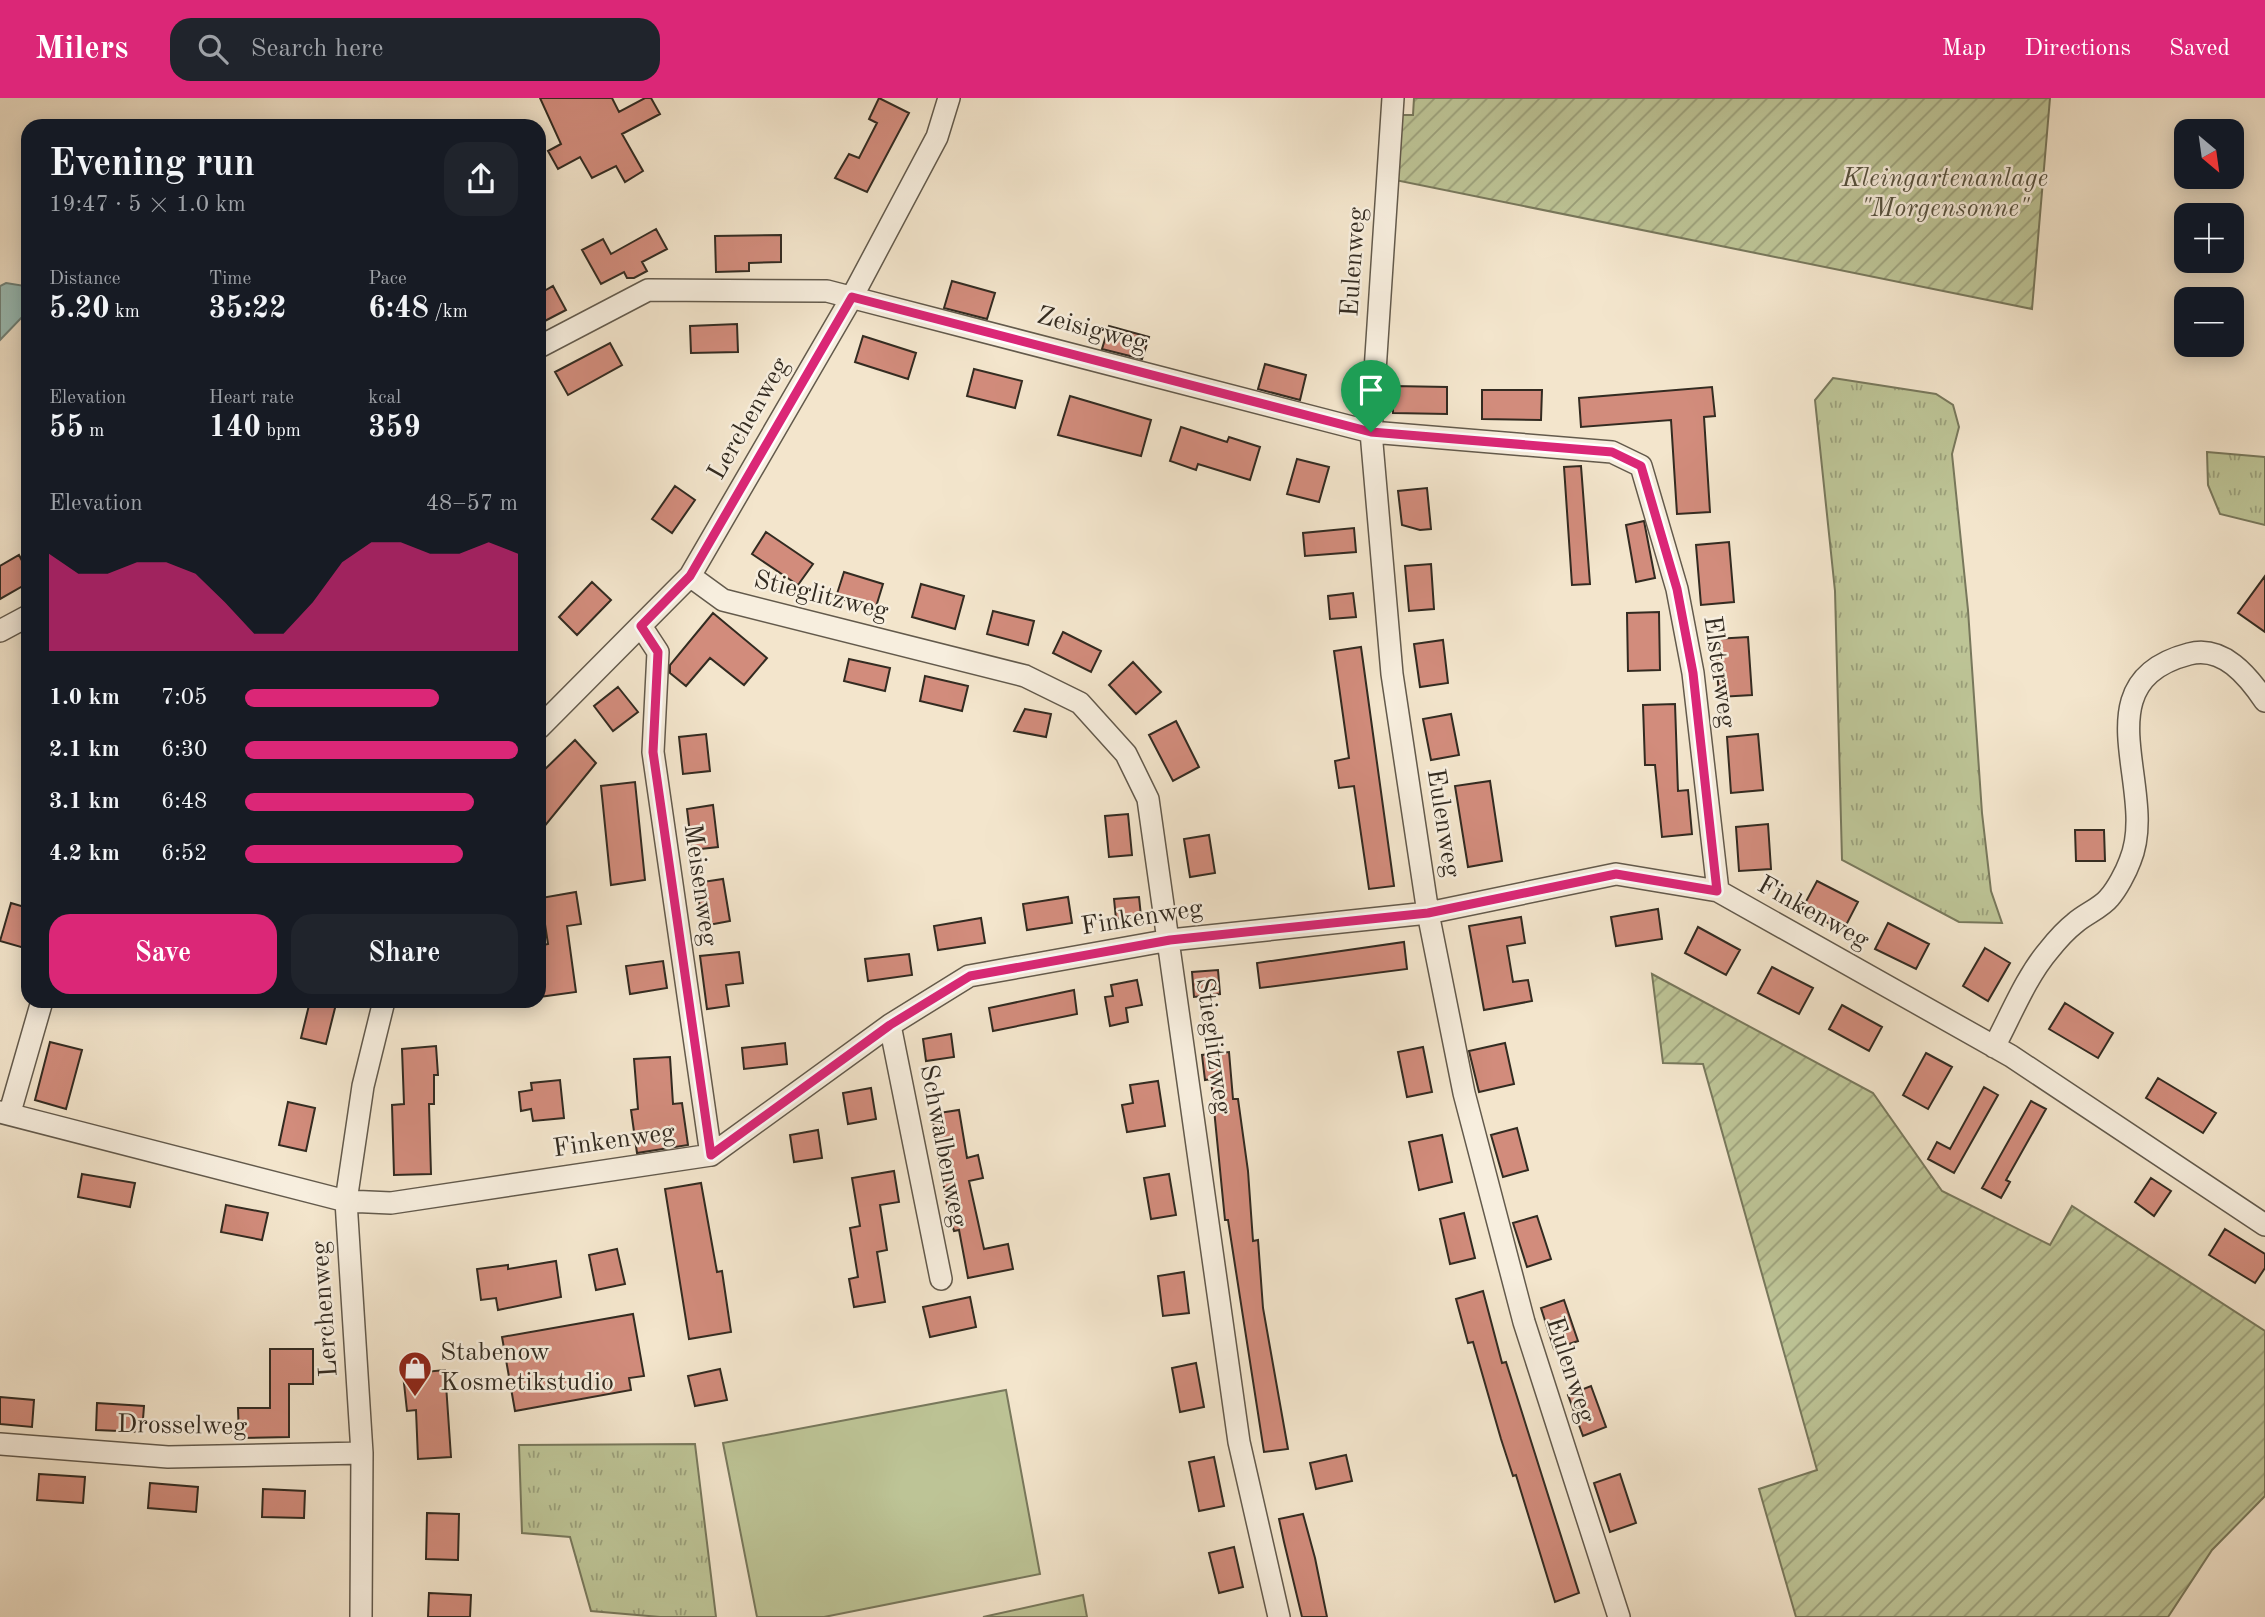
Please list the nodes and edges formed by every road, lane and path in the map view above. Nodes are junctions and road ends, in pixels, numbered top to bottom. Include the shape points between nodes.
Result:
1 (949, 98) edge
2 (1392, 98) edge
3 (852, 297) junction
4 (546, 343) edge
5 (1371, 432) junction
6 (1641, 466) joint
7 (690, 576) junction
8 (21, 624) edge
9 (641, 626) junction
10 (0, 631) edge
11 (2265, 701) edge
12 (546, 722) edge
13 (1717, 891) junction
14 (1428, 913) junction
15 (1170, 940) junction
16 (40, 1008) edge
17 (382, 1008) edge
18 (890, 1025) junction
19 (1994, 1047) junction
20 (5, 1112) edge
21 (711, 1155) junction
22 (346, 1201) junction
23 (2265, 1225) edge
24 (941, 1279) dead end
25 (0, 1444) edge
26 (362, 1453) junction
27 (361, 1617) edge
28 (1279, 1617) edge
29 (1619, 1617) edge

1 - 3 street, Lerchenweg via 937,137
2 - 5 street, Eulenweg
3 - 4 street, Zeisigweg via 827,290 648,290
3 - 5 street, Zeisigweg
3 - 7 street, Lerchenweg
5 - 6 street, Zeisigweg via 1612,452
5 - 14 street, Eulenweg via 1392,674
6 - 13 street, Elsterweg via 1677,589 1691,661
7 - 9 street, Lerchenweg
7 - 15 street, Stieglitzweg via 723,600 1025,676 1080,703 1126,754 1148,799
8 - 10 street
9 - 12 street, Lerchenweg
9 - 21 street, Meisenweg via 658,652 653,752
11 - 19 street via 2248,677 2223,657 2194,653 2164,661 2138,685 2128,714 2136,822 2132,859 2109,899 2074,923 2048,951
13 - 14 street, Finkenweg via 1616,874
13 - 19 street, Finkenweg
14 - 15 street, Finkenweg
14 - 29 street, Eulenweg via 1464,1093 1524,1322
15 - 18 street, Finkenweg via 970,976
15 - 28 street, Stieglitzweg via 1239,1442
16 - 20 street
17 - 22 street, Lerchenweg via 363,1086
18 - 21 street, Finkenweg
18 - 24 street, Schwalbenweg
19 - 23 street, Finkenweg
20 - 22 street, Finkenweg
21 - 22 street, Finkenweg via 391,1203
22 - 26 street, Lerchenweg
25 - 26 street, Drosselweg via 168,1457
26 - 27 street, Lerchenweg

